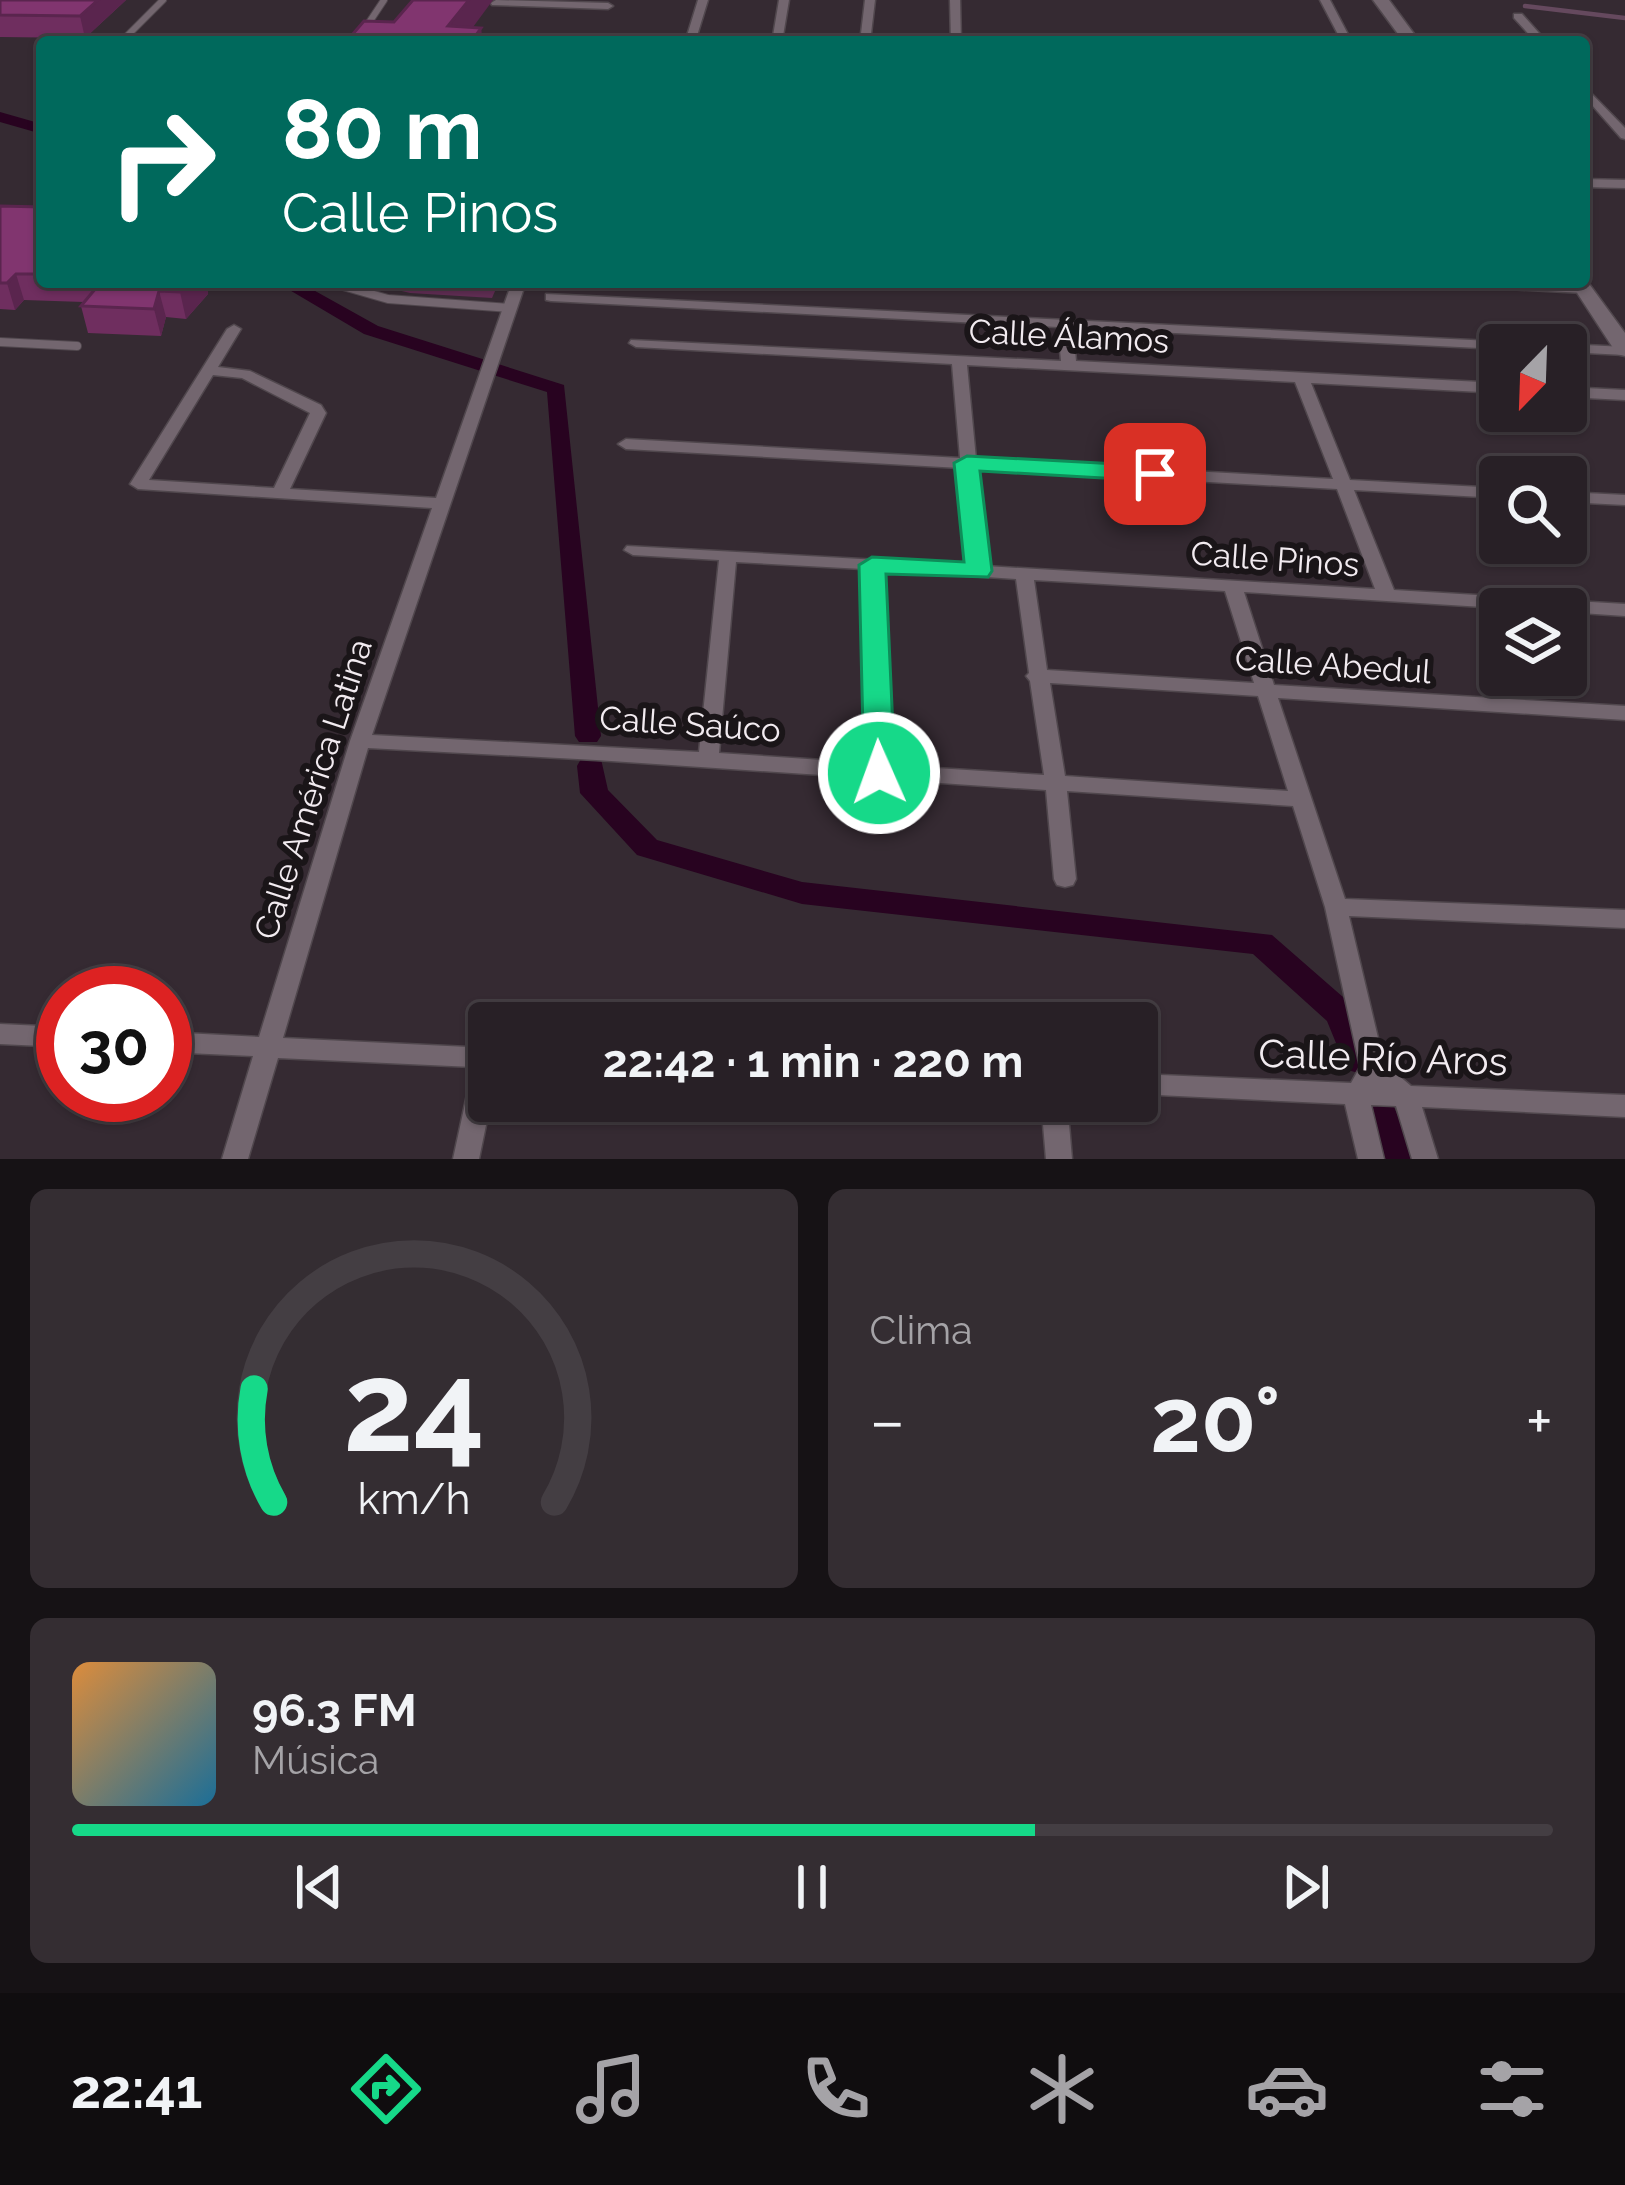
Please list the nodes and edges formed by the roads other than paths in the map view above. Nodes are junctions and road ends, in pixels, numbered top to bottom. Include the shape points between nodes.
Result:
1 (163, 0) edge
2 (384, 0) edge
3 (703, 0) edge
4 (784, 0) edge
5 (870, 0) edge
6 (955, 0) edge
7 (1325, 0) edge
8 (1381, 0) edge
9 (496, 3) edge
10 (609, 3) edge
11 (1518, 16) dead end
12 (128, 36) edge
13 (360, 36) edge
14 (596, 36) edge
15 (693, 36) edge
16 (778, 36) edge
17 (866, 36) edge
18 (956, 36) edge
19 (1344, 36) edge
20 (1408, 36) edge
21 (1536, 36) edge
22 (1590, 96) edge
23 (1625, 135) edge
24 (1590, 183) edge
25 (1625, 184) edge
26 (350, 288) edge
27 (517, 288) edge
28 (1584, 288) edge
29 (551, 297) dead end
30 (510, 308) junction
31 (1065, 323) junction
32 (234, 329) dead end
33 (0, 342) edge
34 (636, 343) dead end
35 (1479, 344) edge
36 (77, 346) dead end
37 (1587, 349) edge
38 (1625, 350) edge
39 (958, 360) junction
40 (1069, 366) junction
41 (208, 370) junction
42 (1301, 377) junction
43 (1479, 387) edge
44 (1587, 393) edge
45 (1625, 395) edge
46 (626, 444) dead end
47 (967, 463) junction
48 (1343, 484) junction
49 (281, 491) junction
50 (1479, 492) edge
51 (1587, 498) edge
52 (1625, 500) edge
53 (442, 504) junction
54 (633, 550) dead end
55 (728, 556) junction
56 (872, 565) junction
57 (978, 571) junction
58 (1024, 574) junction
59 (1233, 587) junction
60 (1387, 596) junction
61 (1625, 610) edge
62 (1036, 676) junction
63 (1263, 690) junction
64 (1625, 713) edge
65 (360, 741) junction
66 (710, 756) junction
67 (879, 773) junction
68 (1059, 784) junction
69 (1302, 799) junction
70 (1065, 878) dead end
71 (1336, 907) junction
72 (1625, 919) edge
73 (0, 1034) edge
74 (36, 1036) edge
75 (192, 1044) edge
76 (267, 1048) junction
77 (468, 1057) edge
78 (1373, 1068) junction
79 (1158, 1085) edge
80 (1356, 1097) junction
81 (1406, 1097) junction
82 (1625, 1106) edge
83 (474, 1122) edge
84 (1056, 1122) edge
85 (235, 1159) edge
86 (466, 1159) edge
87 (1059, 1159) edge
88 (1372, 1159) edge
89 (1425, 1159) edge

1 - 12 lane
2 - 13 lane
3 - 15 street
4 - 16 street
5 - 17 street
6 - 18 street
7 - 19 street
8 - 20 main road
9 - 10 street
10 - 14 street
11 - 21 street
22 - 23 street
24 - 25 street
26 - 30 lane via 388,299
27 - 30 street, Calle América Latina
28 - 38 main road
29 - 31 street
30 - 53 street, Calle América Latina
31 - 35 street
31 - 40 street
32 - 41 street
33 - 36 lane
34 - 39 street, Calle Álamos
37 - 38 street
39 - 40 street, Calle Álamos
39 - 47 street
40 - 42 street, Calle Álamos
41 - 49 street via 245,374 315,408
41 - 49 street via 136,482
42 - 43 street, Calle Álamos
42 - 48 street
44 - 45 street
46 - 47 street
47 - 48 street
47 - 57 street
48 - 50 street
48 - 60 street
49 - 53 street
51 - 52 street
53 - 65 street, Calle América Latina
54 - 55 street, Calle Pinos
55 - 56 street, Calle Pinos
55 - 66 street
56 - 57 street, Calle Pinos
56 - 67 street
57 - 58 street, Calle Pinos
58 - 59 street, Calle Pinos
58 - 62 street
59 - 60 street, Calle Pinos
59 - 63 street
60 - 61 street, Calle Pinos
62 - 63 street, Calle Abedul
62 - 68 street
63 - 64 street, Calle Abedul
63 - 69 street
65 - 66 street, Calle Saúco
65 - 76 street, Calle América Latina
66 - 67 street, Calle Saúco
67 - 68 street, Calle Saúco
68 - 69 street, Calle Saúco
68 - 70 street
69 - 71 street
71 - 72 street
71 - 78 street
73 - 74 street
75 - 76 street
76 - 77 street
76 - 85 street, Calle América Latina
78 - 80 street
78 - 81 street
79 - 80 street, Calle Río Aros
80 - 81 street, Calle Río Aros
80 - 88 street
81 - 82 street, Calle Río Aros
81 - 89 street
83 - 86 street
84 - 87 street

